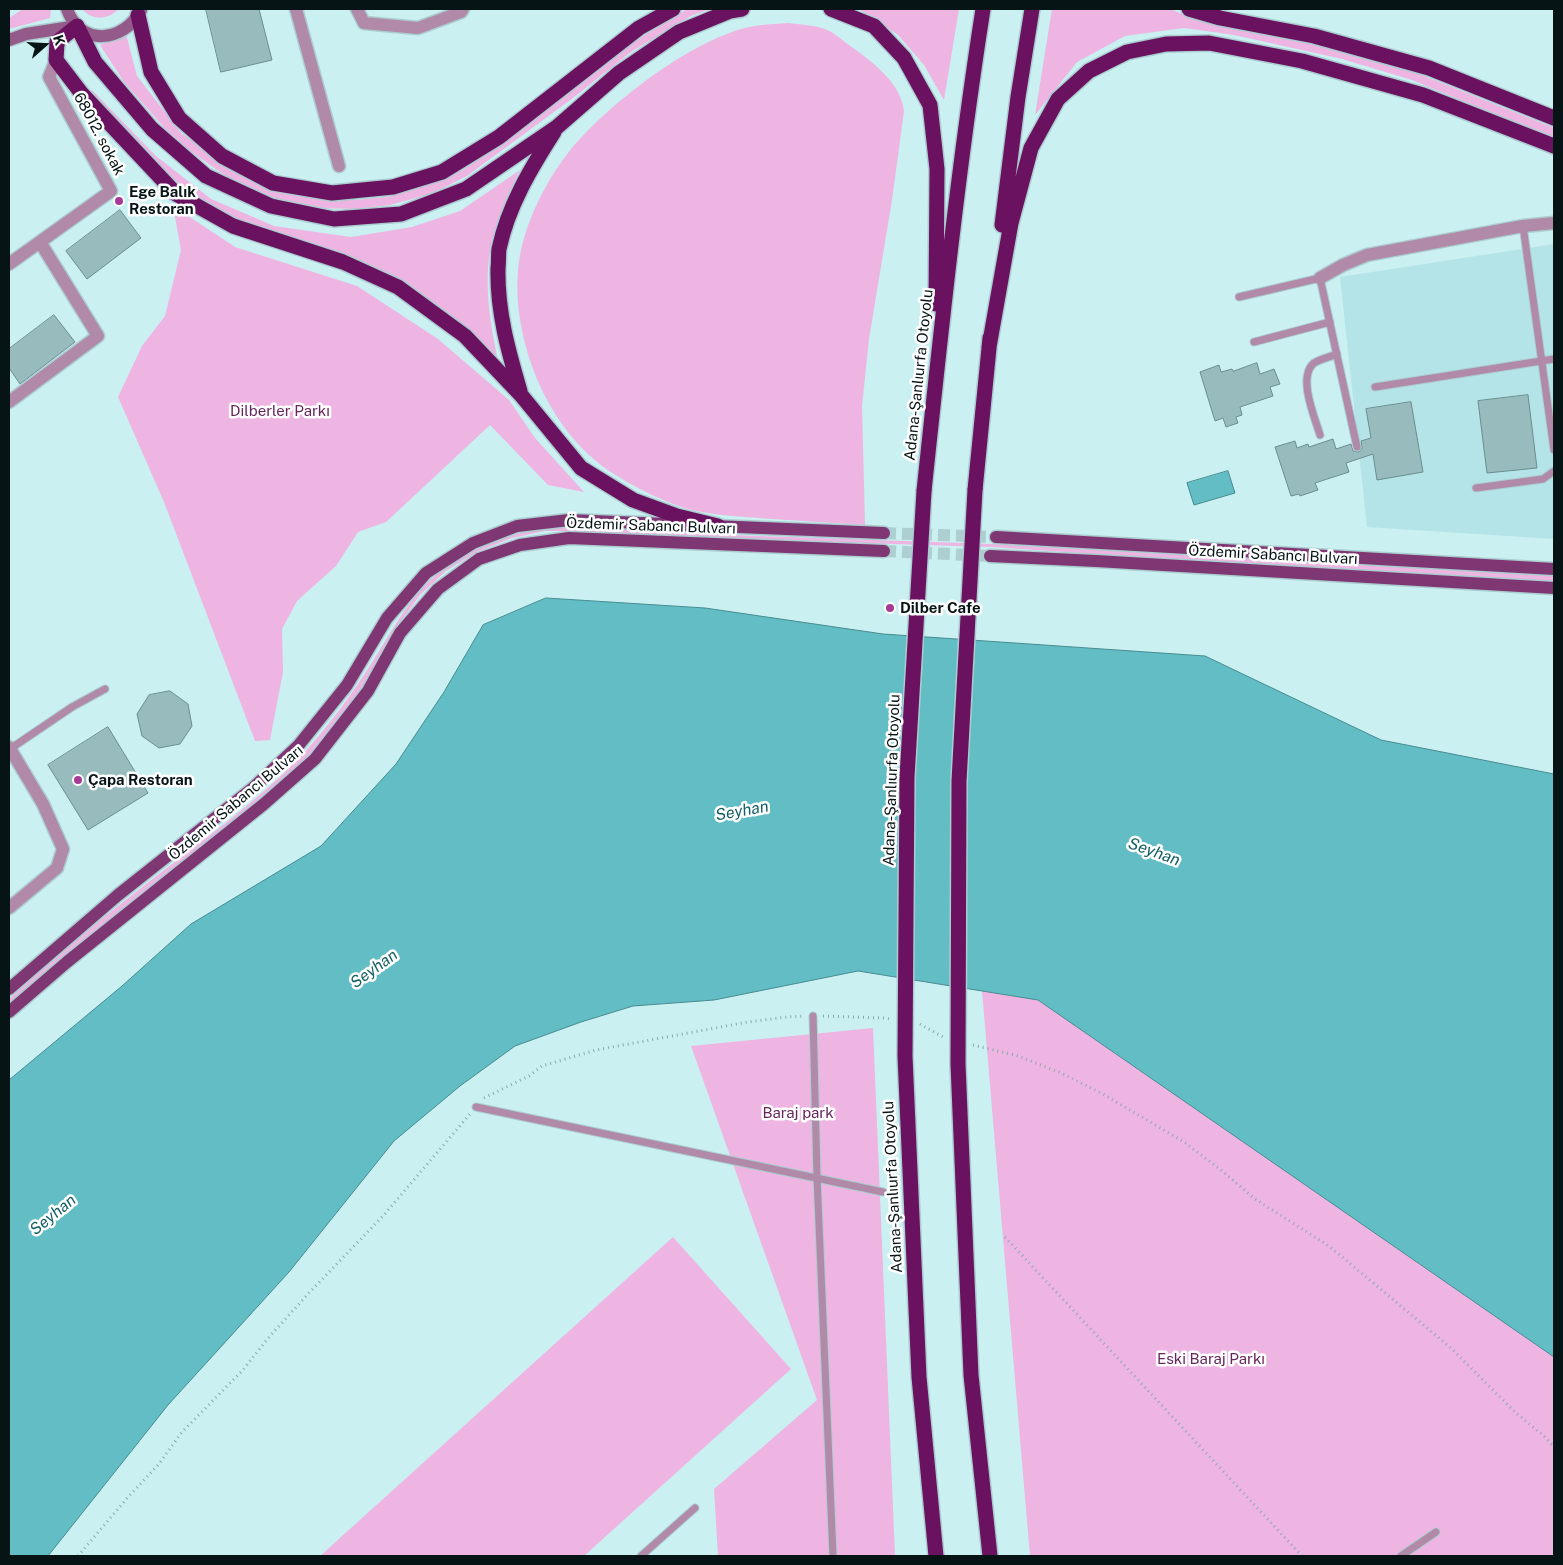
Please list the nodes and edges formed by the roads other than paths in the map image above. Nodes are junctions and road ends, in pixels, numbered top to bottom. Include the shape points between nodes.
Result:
1 (67, 9) edge
2 (296, 9) edge
3 (357, 9) edge
4 (462, 9) edge
5 (672, 9) edge
6 (742, 9) edge
7 (831, 9) edge
8 (983, 9) edge
9 (1032, 9) edge
10 (1189, 9) edge
11 (140, 12) edge
12 (77, 26) junction
13 (9, 40) edge
14 (56, 60) junction
15 (1554, 118) edge
16 (557, 127) junction
17 (1554, 146) edge
18 (339, 166) dead end
19 (1554, 223) edge
20 (1524, 226) junction
21 (40, 242) junction
22 (9, 264) edge
23 (1320, 278) junction
24 (1239, 297) dead end
25 (1330, 322) junction
26 (1254, 342) dead end
27 (989, 347) junction
28 (1337, 354) junction
29 (1554, 359) edge
30 (1543, 360) junction
31 (1375, 387) dead end
32 (935, 388) junction
33 (521, 395) junction
34 (9, 402) edge
35 (1320, 436) dead end
36 (1357, 447) dead end
37 (1554, 450) edge
38 (1554, 471) edge
39 (1476, 488) dead end
40 (718, 526) junction
41 (884, 533) tunnel mouth
42 (996, 537) tunnel mouth
43 (884, 551) tunnel mouth
44 (990, 556) tunnel mouth
45 (1554, 569) edge
46 (1554, 588) edge
47 (105, 689) dead end
48 (9, 748) edge
49 (9, 908) edge
50 (9, 989) edge
51 (9, 1012) edge
52 (813, 1016) road end
53 (476, 1107) road end
54 (817, 1177) junction
55 (883, 1192) dead end
56 (694, 1508) dead end
57 (1436, 1532) dead end
58 (642, 1556) edge
59 (833, 1556) edge
60 (936, 1556) edge
61 (990, 1556) edge
62 (1401, 1556) edge

1 - 12 main road
2 - 18 street
3 - 4 street via 364,23 418,28
5 - 11 highway via 640,28 499,136 442,172 393,187 332,193 274,182 222,156 179,118 151,72
6 - 16 highway via 679,32 619,72
7 - 32 highway via 874,26 904,58 930,105 936,169
8 - 32 highway, Adana-Şanlıurfa Otoyolu via 952,230
9 - 27 highway via 1018,97
10 - 15 highway via 1314,36 1429,68
11 - 12 main road via 125,30 113,35 88,33
12 - 13 main road
12 - 14 highway via 57,42
12 - 16 highway via 95,62 152,129 206,176 271,206 334,219 401,214 466,189
14 - 21 street, 68012. sokak via 49,77 111,191
14 - 33 highway via 82,94 176,194 233,226 343,262 398,287 465,336
16 - 33 highway via 513,206 499,249 498,282 504,336
17 - 27 highway via 1423,95 1302,61 1209,43 1166,44 1127,52 1089,71 1058,99 1031,148 1011,223
19 - 20 street
20 - 23 street via 1367,255
20 - 30 lane
21 - 22 street, 68012. sokak
21 - 34 street via 98,336
23 - 24 lane
23 - 25 lane
25 - 26 lane
25 - 28 lane
27 - 61 highway, bridge via 975,490 959,781 958,1064 971,1375
28 - 35 lane via 1313,364 1306,378
28 - 36 lane
29 - 30 lane
30 - 31 lane
30 - 37 lane
32 - 60 highway, Adana-Şanlıurfa Otoyolu, bridge via 924,491 907,777 905,1056 919,1377
33 - 40 highway via 580,468 633,500
38 - 39 lane via 1543,479
40 - 41 main road, Özdemir Sabancı Bulvarı
40 - 50 main road, Özdemir Sabancı Bulvarı via 569,520 517,526 473,542 426,572 387,618 346,685 298,746 253,788 118,895
42 - 45 main road, Özdemir Sabancı Bulvarı
43 - 51 main road, Özdemir Sabancı Bulvarı via 569,538 520,546 479,559 438,589 400,633 368,691 315,759
44 - 46 main road, Özdemir Sabancı Bulvarı
47 - 48 lane
48 - 49 street via 43,804 62,849 57,868
52 - 54 lane
53 - 54 lane
54 - 55 lane
54 - 59 lane
56 - 58 lane
57 - 62 lane

